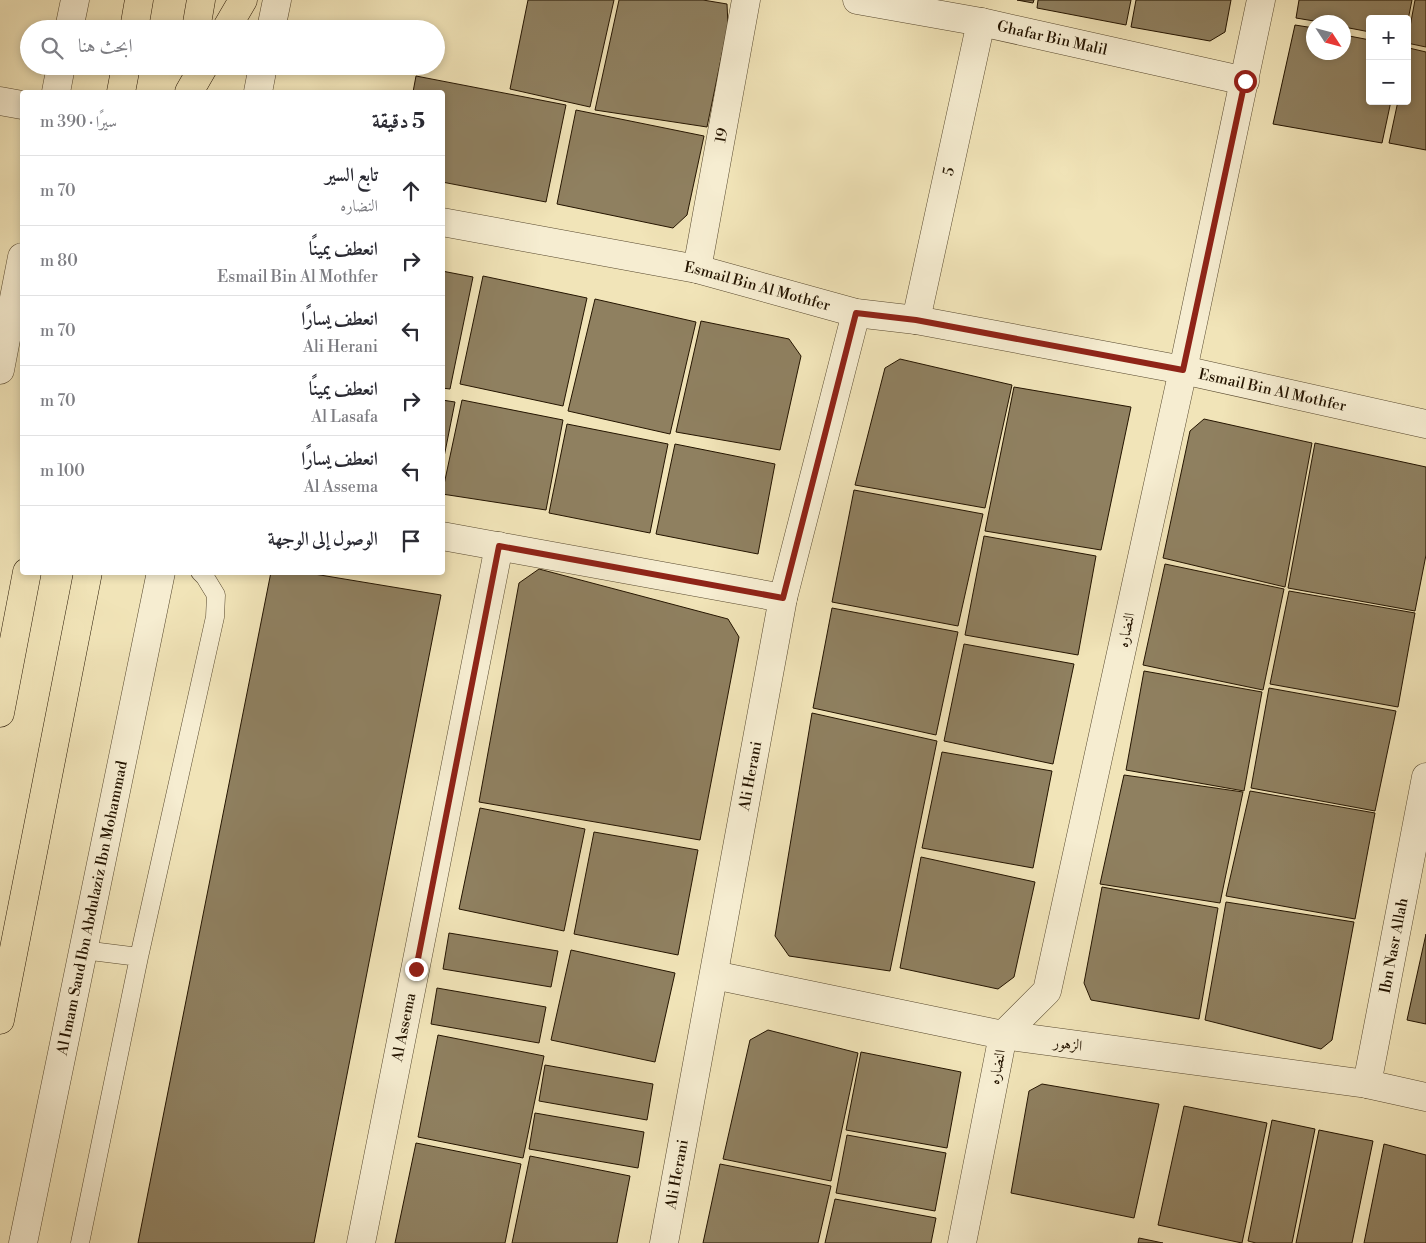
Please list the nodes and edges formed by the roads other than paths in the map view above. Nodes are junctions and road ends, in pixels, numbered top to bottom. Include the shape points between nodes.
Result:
1 (75, 0) edge
2 (125, 0) edge
3 (139, 0) edge
4 (201, 0) edge
5 (243, 0) edge
6 (277, 0) edge
7 (746, 0) edge
8 (857, 0) edge
9 (1261, 0) edge
10 (71, 20) edge
11 (124, 20) edge
12 (136, 20) edge
13 (198, 20) edge
14 (231, 20) edge
15 (273, 20) edge
16 (980, 22) junction
17 (59, 75) edge
18 (122, 75) edge
19 (124, 75) edge
20 (186, 75) edge
21 (199, 75) edge
22 (261, 75) edge
23 (1245, 81) junction
24 (56, 90) edge
25 (121, 90) edge
26 (121, 90) edge
27 (183, 90) edge
28 (190, 90) edge
29 (258, 90) edge
30 (0, 101) edge
31 (20, 105) edge
32 (445, 223) edge
33 (20, 267) edge
34 (697, 269) junction
35 (856, 313) junction
36 (916, 320) junction
37 (0, 370) edge
38 (1183, 370) junction
39 (1426, 424) edge
40 (445, 537) edge
41 (499, 546) junction
42 (26, 575) edge
43 (87, 575) edge
44 (159, 575) edge
45 (203, 575) edge
46 (783, 598) junction
47 (0, 713) edge
48 (1426, 777) edge
49 (83, 950) junction
50 (139, 956) junction
51 (714, 975) junction
52 (0, 1020) edge
53 (1003, 1035) junction
54 (1367, 1084) junction
55 (1426, 1097) edge
56 (24, 1243) edge
57 (80, 1243) edge
58 (361, 1243) edge
59 (664, 1243) edge
60 (962, 1243) edge

1 - 10 street
2 - 11 street
3 - 12 main road
4 - 13 main road
5 - 14 main road
6 - 15 street
7 - 34 street, 19
8 - 16 street, Ghafar Bin Malil
9 - 23 street, النضاره
16 - 23 street, Ghafar Bin Malil
16 - 36 street, 5
17 - 24 street
18 - 25 street
19 - 26 main road
20 - 27 main road
21 - 28 main road
22 - 29 street
23 - 38 street, النضاره
30 - 31 street
32 - 34 street, Esmail Bin Al Mothfer
33 - 37 street
34 - 35 street, Esmail Bin Al Mothfer
35 - 36 street, Esmail Bin Al Mothfer
35 - 46 street, Ali Herani
36 - 38 street, Esmail Bin Al Mothfer
38 - 39 street, Esmail Bin Al Mothfer
38 - 53 street, النضاره via 1047,991
40 - 41 street
41 - 46 street
41 - 58 street, Al Assema
42 - 47 main road
43 - 52 main road
44 - 49 street, Al Imam Saud Ibn Abdulaziz Ibn Mohammad
45 - 50 lane via 216,595 215,616
46 - 51 street, Ali Herani
48 - 54 street, Ibn Nasr Allah
49 - 50 lane
49 - 56 street, Al Imam Saud Ibn Abdulaziz Ibn Mohammad
50 - 57 lane
51 - 53 street, الزهور
51 - 59 street, Ali Herani
53 - 54 street, الزهور
53 - 60 street, النضاره
54 - 55 street, الزهور

